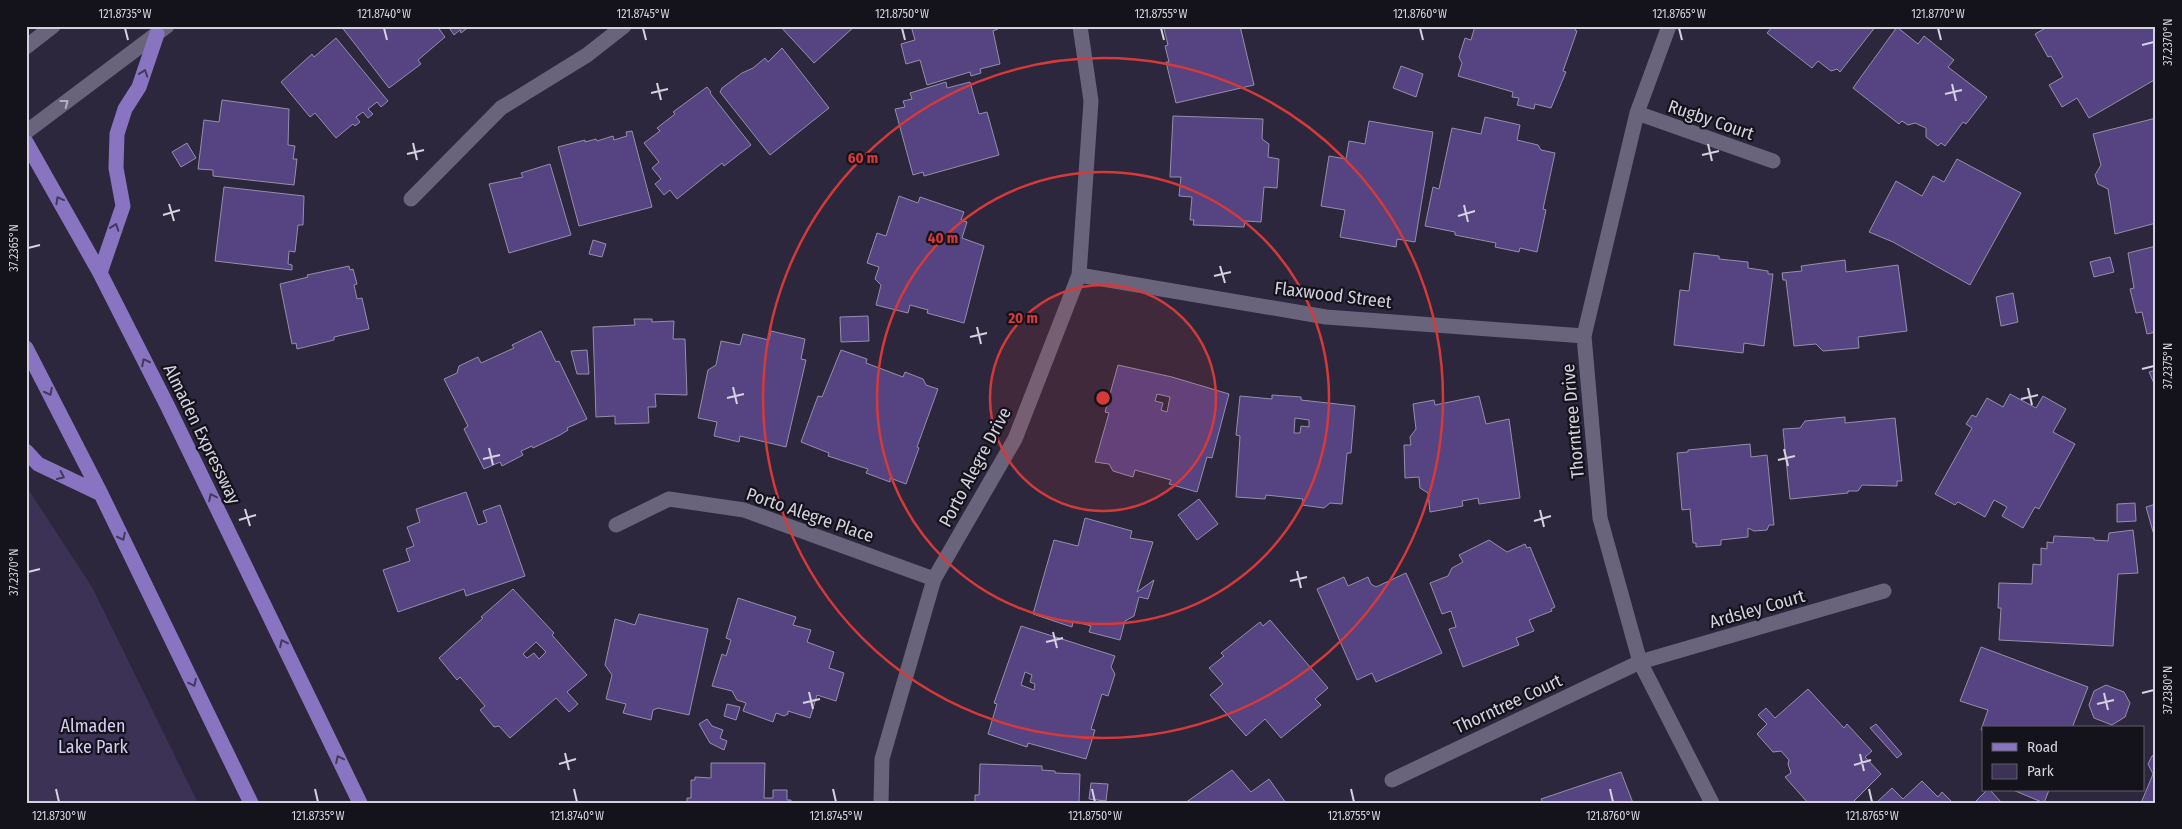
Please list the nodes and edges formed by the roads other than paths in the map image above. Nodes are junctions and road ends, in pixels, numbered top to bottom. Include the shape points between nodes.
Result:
1 (53, 26) edge
2 (624, 26) edge
3 (1080, 26) edge
4 (1669, 26) edge
5 (162, 30) edge
6 (26, 47) edge
7 (1637, 113) junction
8 (26, 132) edge
9 (26, 142) edge
10 (1773, 161) dead end
11 (411, 200) dead end
12 (100, 273) junction
13 (1079, 275) junction
14 (1584, 336) junction
15 (26, 348) edge
16 (26, 451) edge
17 (101, 494) junction
18 (616, 525) dead end
19 (934, 579) junction
20 (1884, 591) dead end
21 (1640, 662) junction
22 (1392, 780) dead end
23 (251, 803) edge
24 (360, 803) edge
25 (881, 803) edge
26 (1712, 803) edge

1 - 6 street
2 - 11 street via 587,55 501,108
3 - 13 street, Porto Alegre Drive via 1091,101
4 - 7 street, Thorntree Drive
8 -> 5 street
12 -> 5 main road via 123,206 116,168 117,134 125,109 139,87
7 - 10 street, Rugby Court
7 - 14 street, Thorntree Drive
12 -> 9 main road, Almaden Expressway
24 -> 12 main road, Almaden Expressway via 172,414
13 - 14 street, Flaxwood Street via 1326,316
13 - 19 street, Porto Alegre Drive via 1015,439
14 - 21 street, Thorntree Drive via 1600,518
15 -> 17 main road
16 -> 17 main road via 38,464
17 -> 23 main road
18 - 19 street, Porto Alegre Place via 669,498 744,510
19 - 25 street, Porto Alegre Drive via 882,759
20 - 21 street, Ardsley Court
21 - 22 street, Thorntree Court
21 - 26 street, Thorntree Drive

